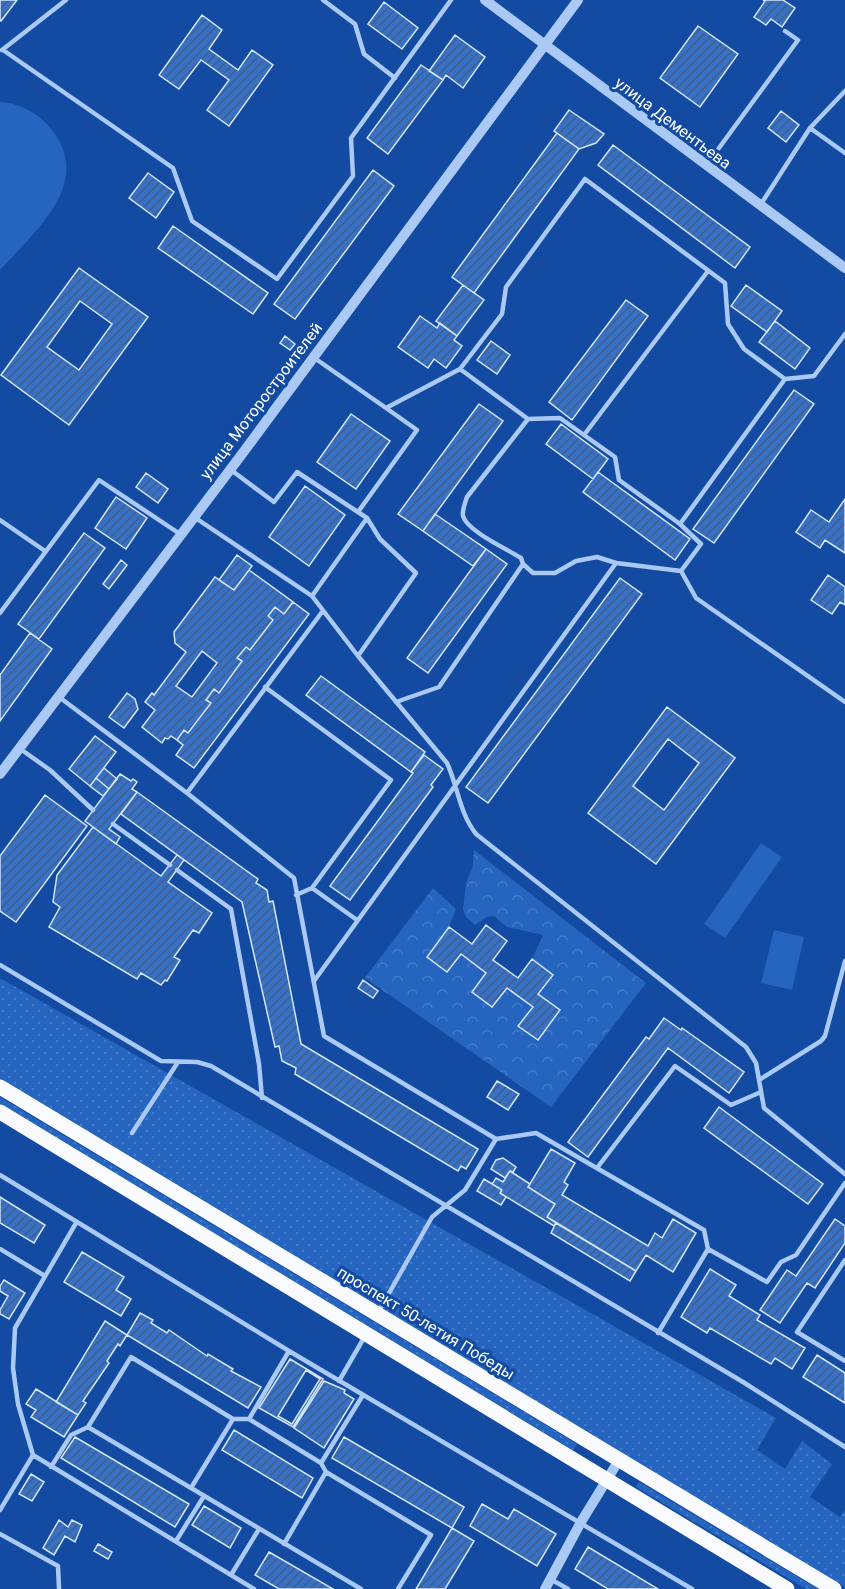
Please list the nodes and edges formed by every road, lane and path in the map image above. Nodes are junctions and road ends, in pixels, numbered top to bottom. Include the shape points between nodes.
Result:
1 (65, 0) edge
2 (323, 0) edge
3 (451, 0) edge
4 (485, 0) edge
5 (578, 0) edge
6 (785, 31) dead end
7 (545, 46) junction
8 (1, 50) edge
9 (395, 78) junction
10 (845, 92) edge
11 (810, 128) junction
12 (845, 153) edge
13 (706, 166) junction
14 (760, 206) junction
15 (845, 268) edge
16 (708, 271) junction
17 (845, 334) edge
18 (313, 357) junction
19 (460, 369) junction
20 (785, 379) junction
21 (386, 408) junction
22 (528, 419) junction
23 (584, 435) junction
24 (230, 469) junction
25 (358, 512) junction
26 (194, 517) junction
27 (367, 518) junction
28 (0, 520) edge
29 (680, 524) junction
30 (180, 534) junction
31 (45, 551) junction
32 (616, 563) junction
33 (523, 564) junction
34 (681, 571) junction
35 (312, 596) junction
36 (322, 612) junction
37 (0, 613) edge
38 (358, 656) junction
39 (265, 687) junction
40 (58, 696) junction
41 (396, 702) junction
42 (845, 702) edge
43 (19, 748) junction
44 (0, 774) edge
45 (456, 784) junction
46 (187, 793) junction
47 (93, 810) dead end
48 (113, 824) dead end
49 (170, 865) dead end
50 (177, 870) dead end
51 (312, 888) junction
52 (296, 895) junction
53 (357, 920) junction
54 (845, 961) edge
55 (0, 965) edge
56 (314, 981) junction
57 (178, 1062) junction
58 (759, 1080) junction
59 (0, 1087) edge
60 (761, 1092) junction
61 (262, 1098) junction
62 (0, 1112) edge
63 (132, 1132) dead end
64 (496, 1139) junction
65 (597, 1168) junction
66 (845, 1174) edge
67 (0, 1175) edge
68 (845, 1183) edge
69 (445, 1206) junction
70 (76, 1223) junction
71 (0, 1249) edge
72 (708, 1249) junction
73 (845, 1260) edge
74 (45, 1276) junction
75 (378, 1314) junction
76 (658, 1333) junction
77 (367, 1334) junction
78 (289, 1351) junction
79 (845, 1361) edge
80 (339, 1381) junction
81 (363, 1395) junction
82 (233, 1419) junction
83 (249, 1419) junction
84 (88, 1427) junction
85 (845, 1447) edge
86 (33, 1455) junction
87 (619, 1460) junction
88 (321, 1463) junction
89 (51, 1467) junction
90 (326, 1472) junction
91 (608, 1479) junction
92 (191, 1488) junction
93 (204, 1496) junction
94 (0, 1510) edge
95 (581, 1522) junction
96 (259, 1529) junction
97 (0, 1534) edge
98 (176, 1541) junction
99 (284, 1544) junction
100 (231, 1575) junction
101 (548, 1584) edge
102 (59, 1589) edge
103 (254, 1589) edge
104 (360, 1589) edge
105 (398, 1589) edge
106 (568, 1589) edge
107 (692, 1589) edge
108 (787, 1589) edge
109 (834, 1589) edge

1 - 8 lane
2 - 9 lane via 355,24 364,54
3 - 9 lane
4 - 7 street, улица Дементьева
5 - 7 street, улица Моторостроителей
6 - 13 lane via 798,40
7 - 13 street, улица Дементьева
7 - 18 street, улица Моторостроителей
8 - 9 lane via 173,168 192,221 277,279 353,176 351,138
10 - 11 lane
11 - 12 lane
11 - 14 lane
13 - 14 street, улица Дементьева
14 - 15 street, улица Дементьева
16 - 19 lane via 585,179 506,287 502,314
16 - 20 lane via 725,283 728,324 744,349
16 - 23 lane
17 - 20 lane via 814,376
18 - 21 lane
18 - 24 street, улица Моторостроителей
19 - 21 lane
19 - 22 lane
20 - 29 lane
21 - 25 lane via 417,430
22 - 23 lane via 560,418
22 - 33 lane via 467,497 463,512 464,519 477,531 521,558
23 - 29 lane via 615,457 619,480
24 - 25 lane via 274,502 297,472
24 - 26 street, улица Моторостроителей
25 - 27 lane
26 - 30 street, улица Моторостроителей
26 - 35 lane
27 - 35 lane
27 - 38 lane via 380,539 416,573
28 - 31 lane
29 - 34 lane via 701,544
30 - 31 lane via 99,480
30 - 40 street, улица Моторостроителей
31 - 37 lane
32 - 33 lane via 597,557 576,561 555,573 533,573
32 - 34 lane
32 - 45 lane
33 - 41 lane via 439,687
34 - 42 lane via 696,598
35 - 36 lane
36 - 38 lane
36 - 39 lane
38 - 41 lane
39 - 46 lane
39 - 51 lane via 391,780
40 - 43 street, улица Моторостроителей
40 - 46 lane
41 - 45 lane via 447,763
43 - 44 street, улица Моторостроителей
43 - 47 lane via 50,770
45 - 53 lane
45 - 58 lane via 460,805 476,834 746,1047 756,1063
46 - 52 lane via 294,878
48 - 49 lane
50 - 61 lane via 231,909 260,1064
51 - 52 lane
51 - 53 lane
52 - 56 lane
53 - 56 lane
54 - 58 lane via 825,1036
55 - 57 lane via 161,1061
56 - 64 lane via 324,1036
57 - 61 lane via 211,1066
57 - 63 lane
58 - 60 lane
59 - 75 main road, проспект 50-летия Победы
60 - 65 lane via 731,1105 675,1066
60 - 66 lane via 764,1108
61 - 69 lane
62 - 77 main road
64 - 65 lane via 536,1133
64 - 69 lane via 465,1190
65 - 72 lane via 704,1230
67 - 70 lane
68 - 72 lane via 796,1255 782,1262 767,1282
69 - 75 lane via 432,1217
69 - 76 lane
70 - 74 lane
70 - 78 lane
71 - 74 lane
72 - 76 lane
73 - 79 lane via 797,1332
74 - 86 lane via 15,1328 13,1368 18,1404
75 - 87 main road, проспект 50-летия Победы
76 - 85 lane
77 - 80 lane
77 - 91 main road
78 - 80 lane
78 - 83 lane
80 - 81 lane
81 - 88 lane
81 - 95 lane
82 - 83 lane
82 - 84 lane via 131,1357
82 - 92 lane
83 - 88 lane
84 - 89 lane via 71,1435
84 - 92 lane
86 - 89 lane
86 - 94 lane
87 - 91 street
87 - 109 main road, проспект 50-летия Победы
88 - 90 lane
89 - 98 lane
90 - 99 lane
90 - 105 lane via 431,1535
91 - 95 street
91 - 108 main road
92 - 93 lane
93 - 96 lane
93 - 98 lane
95 - 101 street
95 - 107 lane
96 - 99 lane
96 - 100 lane
97 - 102 lane via 58,1566
98 - 100 lane
99 - 104 lane
100 - 103 lane
101 - 106 lane

